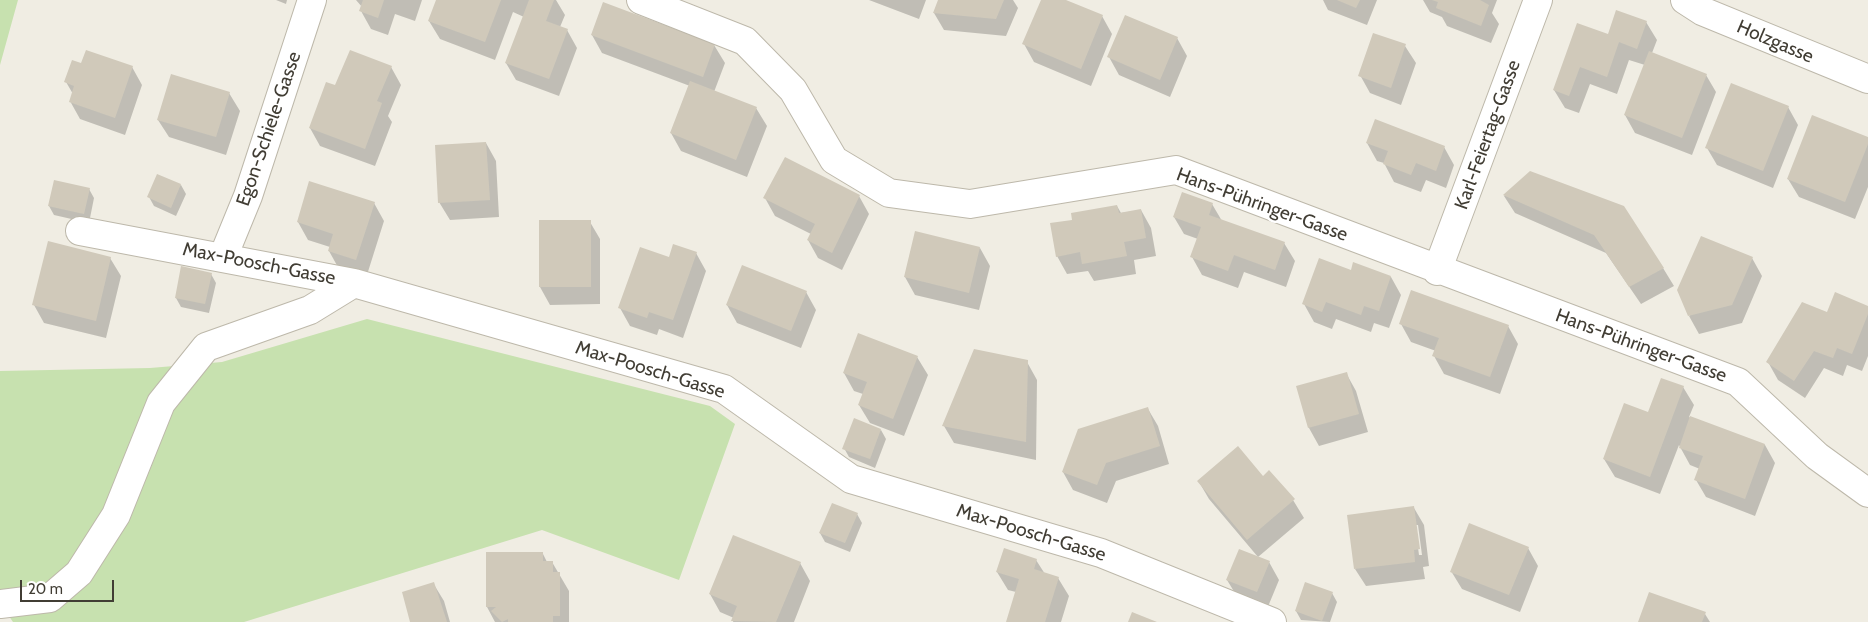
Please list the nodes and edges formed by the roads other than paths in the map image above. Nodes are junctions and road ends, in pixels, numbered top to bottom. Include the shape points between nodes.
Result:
1 (312, 0) edge
2 (641, 0) edge
3 (1538, 0) edge
4 (1684, 2) edge
5 (1868, 79) edge
6 (80, 231) dead end
7 (223, 257) junction
8 (1437, 271) junction
9 (354, 283) junction
10 (1868, 493) edge
11 (0, 604) edge
12 (1272, 622) edge

1 - 7 street, Egon-Schiele-Gasse via 248,196
2 - 8 street, Hans-Pühringer-Gasse via 745,41 793,90 834,160 889,193 970,204 1176,170
3 - 8 street, Karl-Feiertag-Gasse
4 - 5 street, Holzgasse
6 - 7 street, Max-Poosch-Gasse
7 - 9 street, Max-Poosch-Gasse
8 - 10 street, Hans-Pühringer-Gasse via 1738,382 1817,456
9 - 11 street via 310,310 206,347 161,403 116,515 79,573 50,598
9 - 12 street, Max-Poosch-Gasse via 724,389 851,479 1101,553

